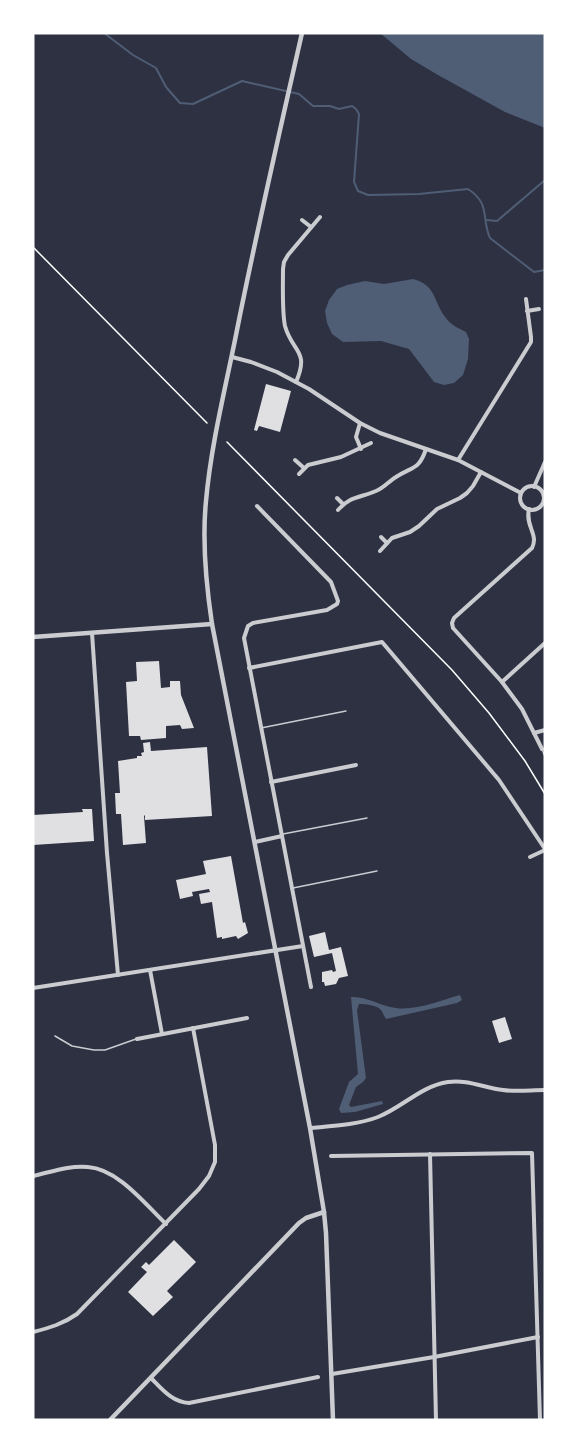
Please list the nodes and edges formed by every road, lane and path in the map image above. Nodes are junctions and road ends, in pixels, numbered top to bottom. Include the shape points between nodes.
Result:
1 (302, 33) edge
2 (320, 217) dead end
3 (302, 220) dead end
4 (311, 227) junction
5 (33, 247) edge
6 (526, 299) dead end
7 (539, 309) dead end
8 (527, 310) junction
9 (232, 357) junction
10 (296, 382) junction
11 (207, 423) dead end
12 (360, 423) junction
13 (227, 442) dead end
14 (371, 443) dead end
15 (361, 448) junction
16 (426, 449) junction
17 (295, 460) dead end
18 (458, 460) junction
19 (545, 462) edge
20 (304, 468) junction
21 (481, 472) junction
22 (299, 474) dead end
23 (534, 486) junction
24 (521, 493) junction
25 (544, 496) edge
26 (337, 498) dead end
27 (343, 504) junction
28 (257, 507) dead end
29 (529, 509) junction
30 (338, 510) dead end
31 (381, 537) dead end
32 (387, 543) junction
33 (380, 551) dead end
34 (212, 624) junction
35 (92, 633) junction
36 (33, 637) edge
37 (545, 643) edge
38 (539, 648) junction
39 (545, 650) edge
40 (249, 668) junction
41 (502, 682) junction
42 (346, 711) dead end
43 (261, 728) junction
44 (545, 730) edge
45 (534, 733) junction
46 (542, 749) joint
47 (545, 757) edge
48 (356, 765) dead end
49 (271, 782) junction
50 (545, 794) edge
51 (367, 818) dead end
52 (282, 836) junction
53 (255, 842) junction
54 (545, 850) edge
55 (530, 857) dead end
56 (377, 872) dead end
57 (292, 889) junction
58 (303, 946) junction
59 (275, 950) junction
60 (150, 970) junction
61 (118, 975) junction
62 (311, 987) dead end
63 (33, 988) edge
64 (247, 1018) dead end
65 (193, 1028) junction
66 (162, 1034) junction
67 (55, 1036) dead end
68 (137, 1039) joint
69 (545, 1090) edge
70 (310, 1128) junction
71 (430, 1154) junction
72 (331, 1155) dead end
73 (33, 1176) edge
74 (324, 1212) junction
75 (166, 1224) junction
76 (33, 1332) edge
77 (538, 1337) junction
78 (434, 1356) junction
79 (332, 1374) junction
80 (318, 1377) dead end
81 (151, 1378) junction
82 (110, 1420) edge
83 (333, 1420) edge
84 (436, 1420) edge
85 (540, 1420) edge

1 - 9 street
2 - 4 street
3 - 4 street
4 - 10 street via 288,255 283,269 285,324 302,362
5 - 11 path
6 - 8 street
7 - 8 street
8 - 18 street via 531,342
9 - 10 street
9 - 34 street via 206,501 205,549
10 - 12 street
12 - 15 street via 356,437
12 - 16 street
13 - 50 path via 452,670 525,761
14 - 15 street
15 - 20 street
16 - 18 street
16 - 27 street via 422,460 411,470 378,490
17 - 20 street
18 - 21 street
19 - 23 street
20 - 22 street
21 - 24 street
21 - 32 street via 460,498
23 - 24 street
23 - 25 street
24 - 29 street via 521,503
25 - 29 street via 540,506
26 - 27 street
27 - 30 street
28 - 40 street via 331,582 338,600 327,610 248,626 244,638
29 - 41 street via 528,521 535,538 532,548 452,623
31 - 32 street
32 - 33 street
34 - 35 street
34 - 53 street
35 - 36 street
35 - 61 street
37 - 38 street
38 - 39 street
38 - 41 street
40 - 43 street
40 - 54 street via 382,642 499,780
41 - 45 street
42 - 43 lane
43 - 49 street
44 - 45 street
45 - 46 street
46 - 47 lane
48 - 49 street
49 - 52 street
51 - 52 lane
52 - 53 street
52 - 57 street
53 - 59 street
54 - 55 street
56 - 57 lane
57 - 58 street
58 - 59 street
58 - 62 street
59 - 60 street
59 - 70 street
60 - 61 street
60 - 66 street
61 - 63 street
64 - 65 street
65 - 66 street
65 - 75 street via 215,1162 204,1183
66 - 68 street
67 - 68 lane via 72,1047 94,1050
69 - 70 street via 503,1090 450,1082 420,1091 379,1117
70 - 74 street
71 - 72 street
71 - 77 street via 532,1153
71 - 78 street
73 - 75 street via 75,1167 111,1173
74 - 79 street
74 - 81 street via 299,1223
75 - 76 street via 77,1314 66,1322
77 - 78 street
77 - 85 street
78 - 79 street
78 - 84 street
79 - 83 street
80 - 81 street via 189,1403 173,1399
81 - 82 street

